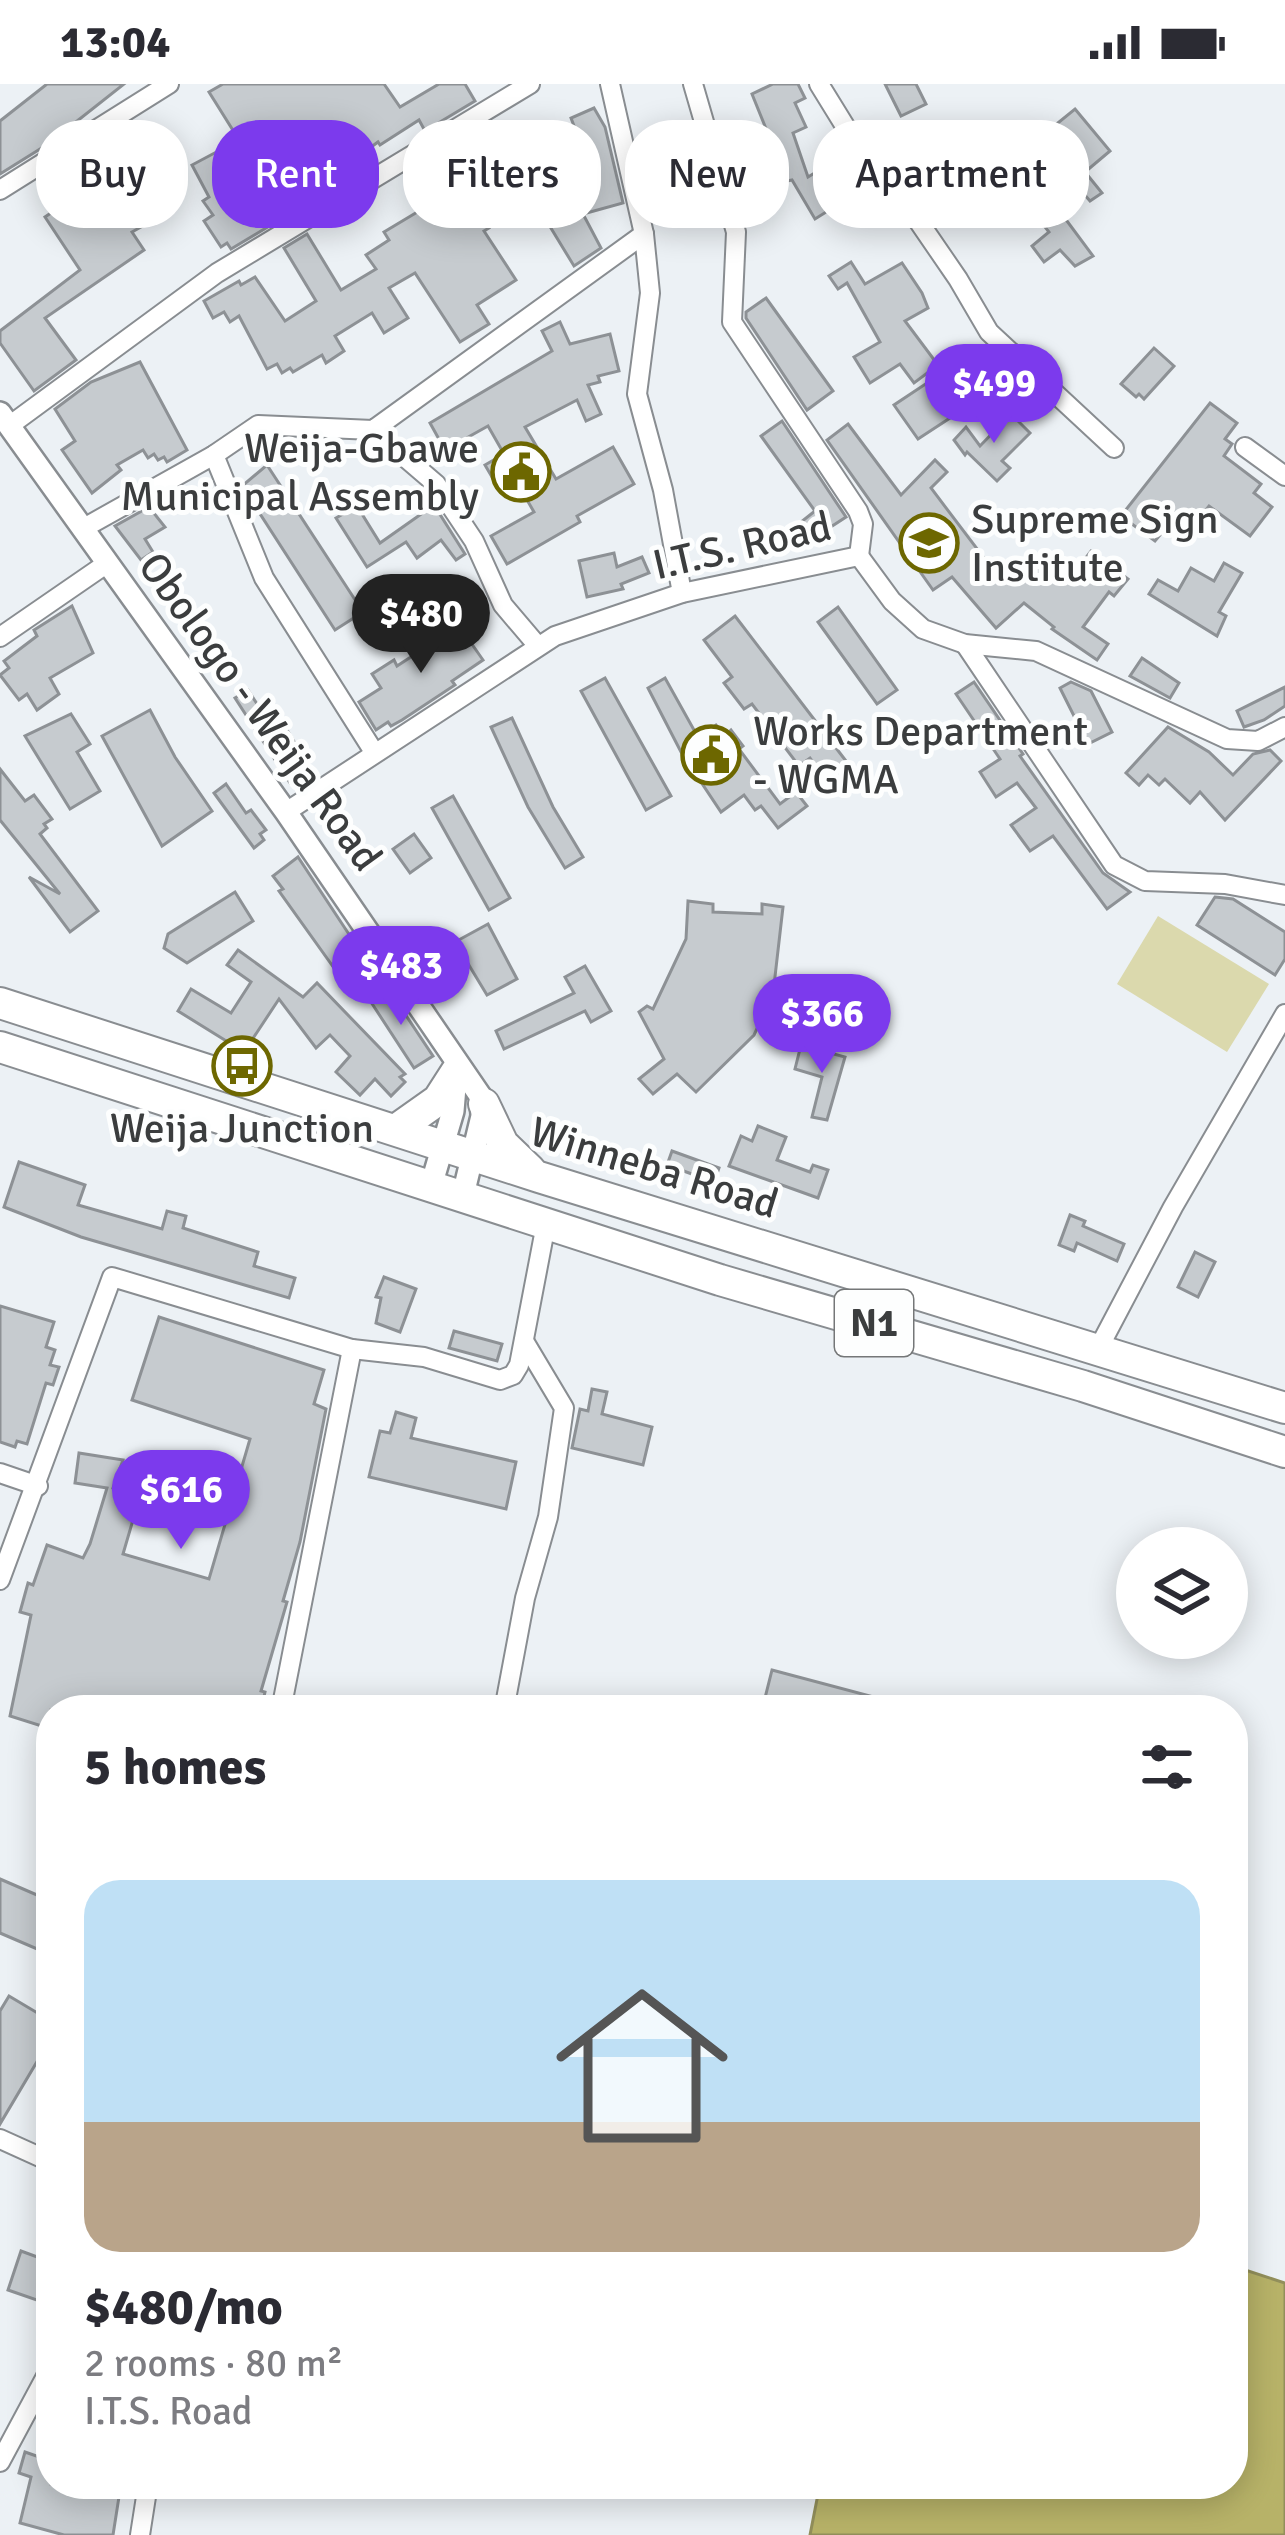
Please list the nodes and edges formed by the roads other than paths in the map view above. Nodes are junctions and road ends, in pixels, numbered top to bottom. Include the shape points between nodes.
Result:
1 (169, 84) edge
2 (530, 84) edge
3 (610, 84) edge
4 (693, 84) edge
5 (819, 84) edge
6 (0, 190) edge
7 (644, 234) junction
8 (4, 420) edge
9 (373, 430) junction
10 (1245, 447) dead end
11 (1114, 448) dead end
12 (214, 455) junction
13 (1285, 476) edge
14 (82, 529) junction
15 (859, 556) junction
16 (106, 564) junction
17 (682, 593) junction
18 (0, 637) edge
19 (965, 644) junction
20 (537, 645) junction
21 (1285, 727) edge
22 (374, 752) junction
23 (286, 812) junction
24 (1285, 895) edge
25 (0, 1003) edge
26 (1285, 1014) edge
27 (0, 1047) edge
28 (456, 1064) junction
29 (484, 1104) junction
30 (397, 1129) junction
31 (458, 1150) junction
32 (539, 1178) junction
33 (431, 1186) junction
34 (463, 1195) junction
35 (546, 1224) junction
36 (524, 1341) junction
37 (352, 1349) junction
38 (1096, 1353) junction
39 (1285, 1408) edge
40 (1285, 1452) edge
41 (0, 1473) edge
42 (38, 1486) junction
43 (0, 1580) edge
44 (284, 1695) edge
45 (507, 1695) edge
46 (0, 2139) edge
47 (36, 2155) edge
48 (36, 2395) edge
49 (0, 2462) edge
50 (146, 2499) edge
51 (140, 2535) edge

1 - 6 street
2 - 8 street via 217,273
3 - 7 street
4 - 15 street via 736,232 732,322 859,511
5 - 11 street via 989,332
7 - 9 street
7 - 17 street via 650,293 637,394
8 - 14 street, Obologo - Weija Road
9 - 12 street via 258,425
9 - 20 street via 436,484 503,605
10 - 13 street
12 - 14 street
12 - 22 street via 258,567
14 - 16 street, Obologo - Weija Road
15 - 17 street, I.T.S. Road
15 - 19 street, I.T.S. Road via 907,616
16 - 18 street
16 - 23 street, Obologo - Weija Road
17 - 20 street, I.T.S. Road
19 - 21 street, I.T.S. Road via 1036,651 1227,739 1258,741
19 - 24 street via 1114,865 1144,881
20 - 22 street, I.T.S. Road
22 - 23 street, I.T.S. Road
23 - 28 street, Obologo - Weija Road
25 - 30 highway, Winneba Road / N1
26 - 38 street
27 - 33 highway, Winneba Road / N1
28 - 29 street, Obologo - Weija Road
28 - 30 highway via 438,1100
28 - 31 street
29 - 31 street
29 - 32 highway via 502,1144
30 - 31 highway, Winneba Road / N1
31 - 32 highway, Winneba Road / N1
31 - 33 street
31 - 34 street
32 - 38 highway, Winneba Road / N1
33 - 34 highway, Winneba Road / N1
34 - 35 highway, Winneba Road / N1
35 - 36 street
35 - 40 highway, Winneba Road / N1
36 - 37 street via 513,1375 500,1380 424,1357
36 - 45 street via 564,1408
37 - 42 street via 112,1277
37 - 44 street
38 - 39 highway, Winneba Road / N1
41 - 42 street
42 - 43 street
46 - 47 street
48 - 49 street
50 - 51 street

